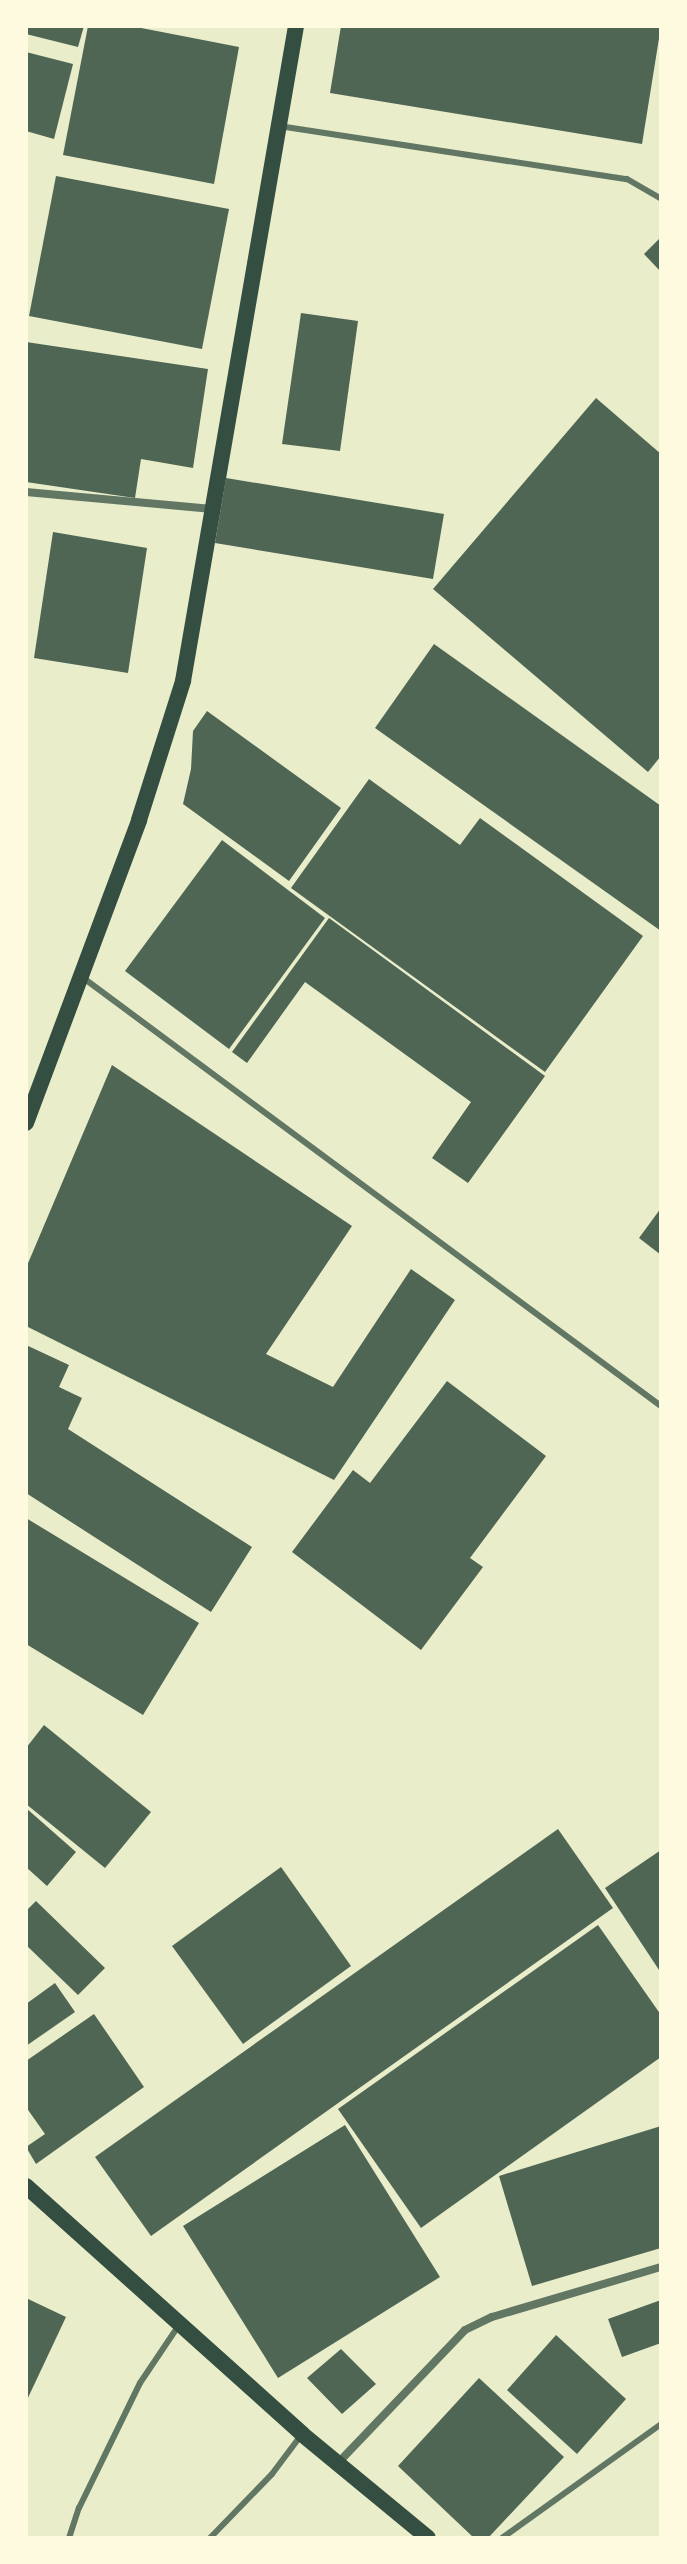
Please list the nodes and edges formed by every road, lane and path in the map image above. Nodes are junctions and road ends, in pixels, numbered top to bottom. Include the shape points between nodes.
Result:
1 (296, 26) edge
2 (279, 126) junction
3 (661, 199) edge
4 (26, 492) edge
5 (213, 509) junction
6 (82, 977) junction
7 (26, 1123) edge
8 (661, 1406) edge
9 (26, 2186) edge
10 (661, 2267) edge
11 (179, 2325) junction
12 (661, 2424) edge
13 (302, 2434) junction
14 (337, 2464) junction
15 (69, 2538) edge
16 (210, 2538) edge
17 (428, 2538) edge
18 (502, 2538) edge

1 - 2 main road
2 - 3 lane via 627,179
2 - 5 main road
4 - 5 street
5 - 6 main road via 183,681
6 - 7 main road
6 - 8 lane
9 - 11 main road
10 - 14 street via 492,2317 465,2330
11 - 13 main road
11 - 15 lane via 140,2383
12 - 18 lane
13 - 14 main road
13 - 16 lane via 272,2474
14 - 17 main road

